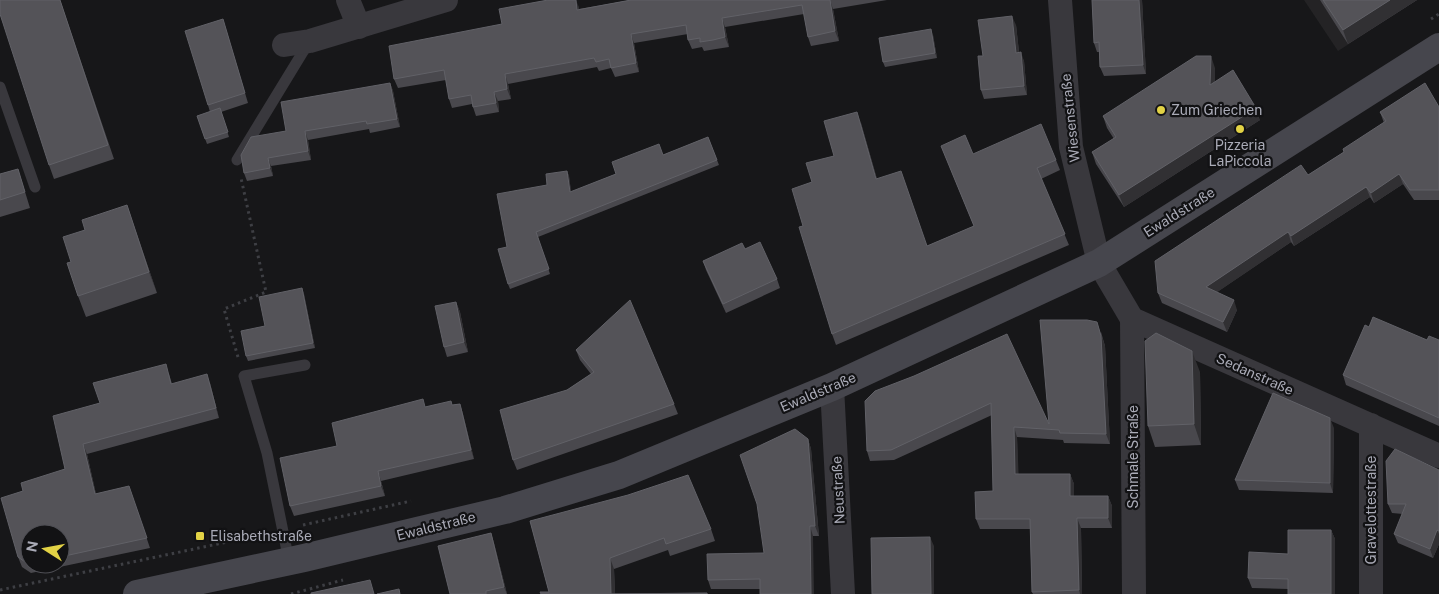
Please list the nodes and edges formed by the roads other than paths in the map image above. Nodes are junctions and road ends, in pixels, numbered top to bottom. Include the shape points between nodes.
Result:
1 (348, 0) edge
2 (446, 0) edge
3 (1060, 0) edge
4 (359, 27) junction
5 (310, 41) junction
6 (284, 45) dead end
7 (1439, 47) edge
8 (0, 87) edge
9 (237, 160) road end
10 (35, 187) dead end
11 (1099, 263) junction
12 (1132, 320) junction
13 (305, 365) dead end
14 (832, 387) junction
15 (1371, 425) junction
16 (1439, 456) edge
17 (289, 562) junction
18 (137, 594) edge
19 (843, 594) edge
20 (1134, 594) edge
21 (1371, 594) edge

1 - 4 street
2 - 4 street
3 - 11 street, Wiesenstraße via 1071,147
4 - 5 street
5 - 6 street
5 - 9 lane
7 - 11 main road, Ewaldstraße
8 - 10 lane
11 - 12 street
11 - 14 main road, Ewaldstraße
12 - 15 street, Sedanstraße
12 - 20 street, Schmale Straße
13 - 17 lane via 244,376 267,453
14 - 17 main road, Ewaldstraße via 619,475 505,510
14 - 19 street, Neustraße
15 - 16 street, Sedanstraße
15 - 21 street, Gravelottestraße
17 - 18 main road, Ewaldstraße

